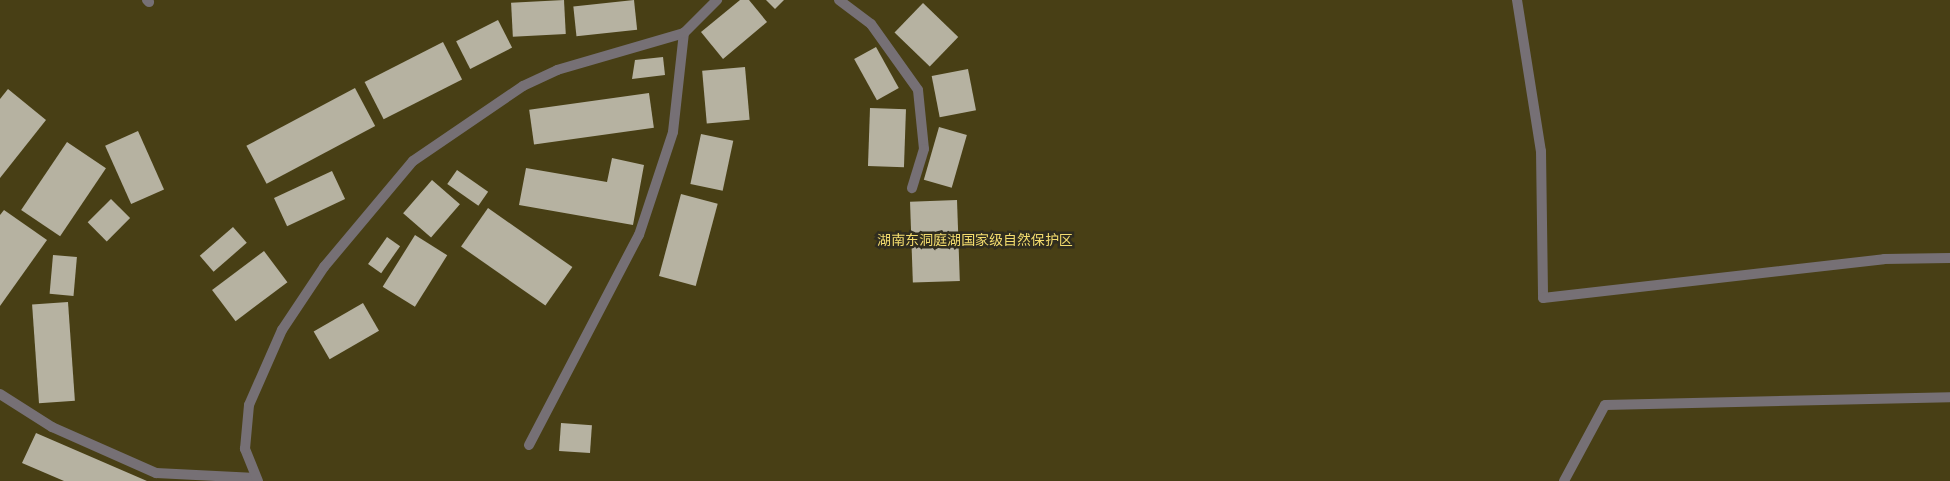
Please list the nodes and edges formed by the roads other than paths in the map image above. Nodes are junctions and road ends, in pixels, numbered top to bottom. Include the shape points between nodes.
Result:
1 (717, 0) edge
2 (839, 0) edge
3 (1517, 0) edge
4 (684, 33) junction
5 (912, 188) dead end
6 (1950, 258) edge
7 (0, 394) edge
8 (1950, 396) edge
9 (529, 445) dead end
10 (257, 480) edge
11 (1564, 481) edge

1 - 4 street
2 - 5 street via 871,24 918,90 924,149
3 - 6 street via 1541,151 1543,298 1884,259
4 - 9 street via 673,132 639,235
4 - 10 street via 557,70 460,126 413,161 324,267 282,330 249,405 245,449
7 - 10 street via 52,427 156,473
8 - 11 street via 1605,405

